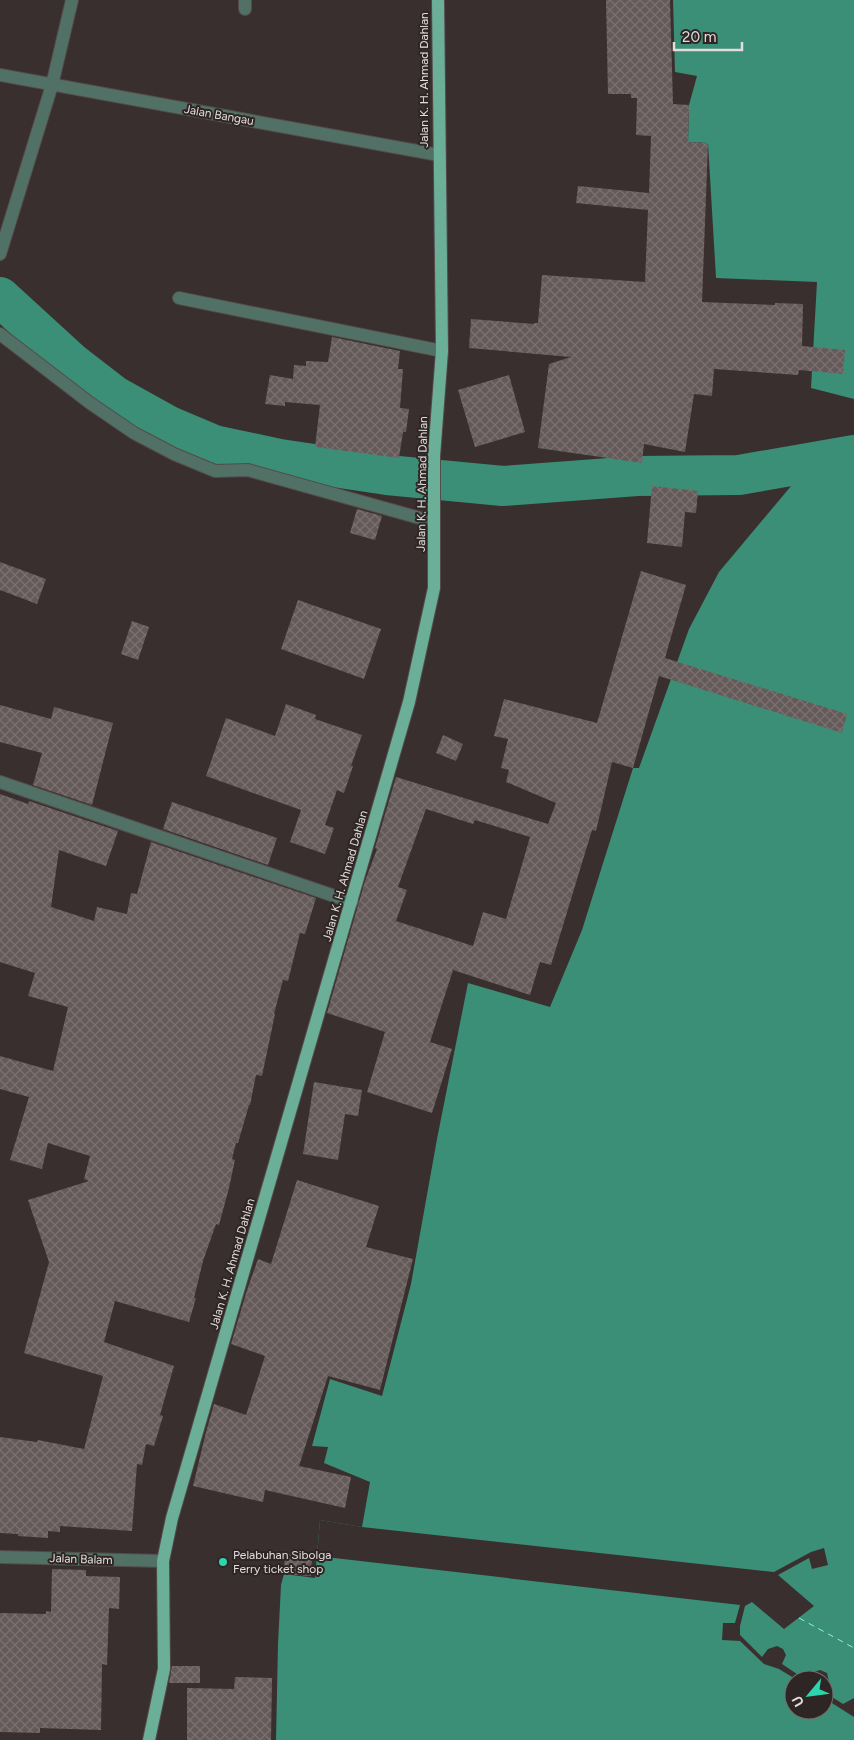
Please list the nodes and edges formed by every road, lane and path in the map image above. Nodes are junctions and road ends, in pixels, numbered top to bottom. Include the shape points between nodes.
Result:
1 (72, 0) edge
2 (438, 0) edge
3 (0, 75) edge
4 (52, 84) junction
5 (439, 155) junction
6 (0, 254) edge
7 (179, 298) dead end
8 (0, 334) edge
9 (442, 351) junction
10 (434, 516) junction
11 (0, 782) edge
12 (352, 902) junction
13 (0, 1557) edge
14 (163, 1562) junction
15 (150, 1740) edge

1 - 4 street
2 - 5 main road, Jalan K. H. Ahmad Dahlan
3 - 4 street, Jalan Bangau
4 - 5 street, Jalan Bangau
4 - 6 street
5 - 9 main road, Jalan K. H. Ahmad Dahlan
7 - 9 street
8 - 10 street via 90,403 134,433 174,454 214,470 248,470
9 - 10 main road, Jalan K. H. Ahmad Dahlan via 434,456
10 - 12 main road, Jalan K. H. Ahmad Dahlan via 434,588 409,702
11 - 12 street
12 - 14 main road, Jalan K. H. Ahmad Dahlan via 172,1518
13 - 14 street, Jalan Balam
14 - 15 main road, Jalan K. H. Ahmad Dahlan via 164,1668

